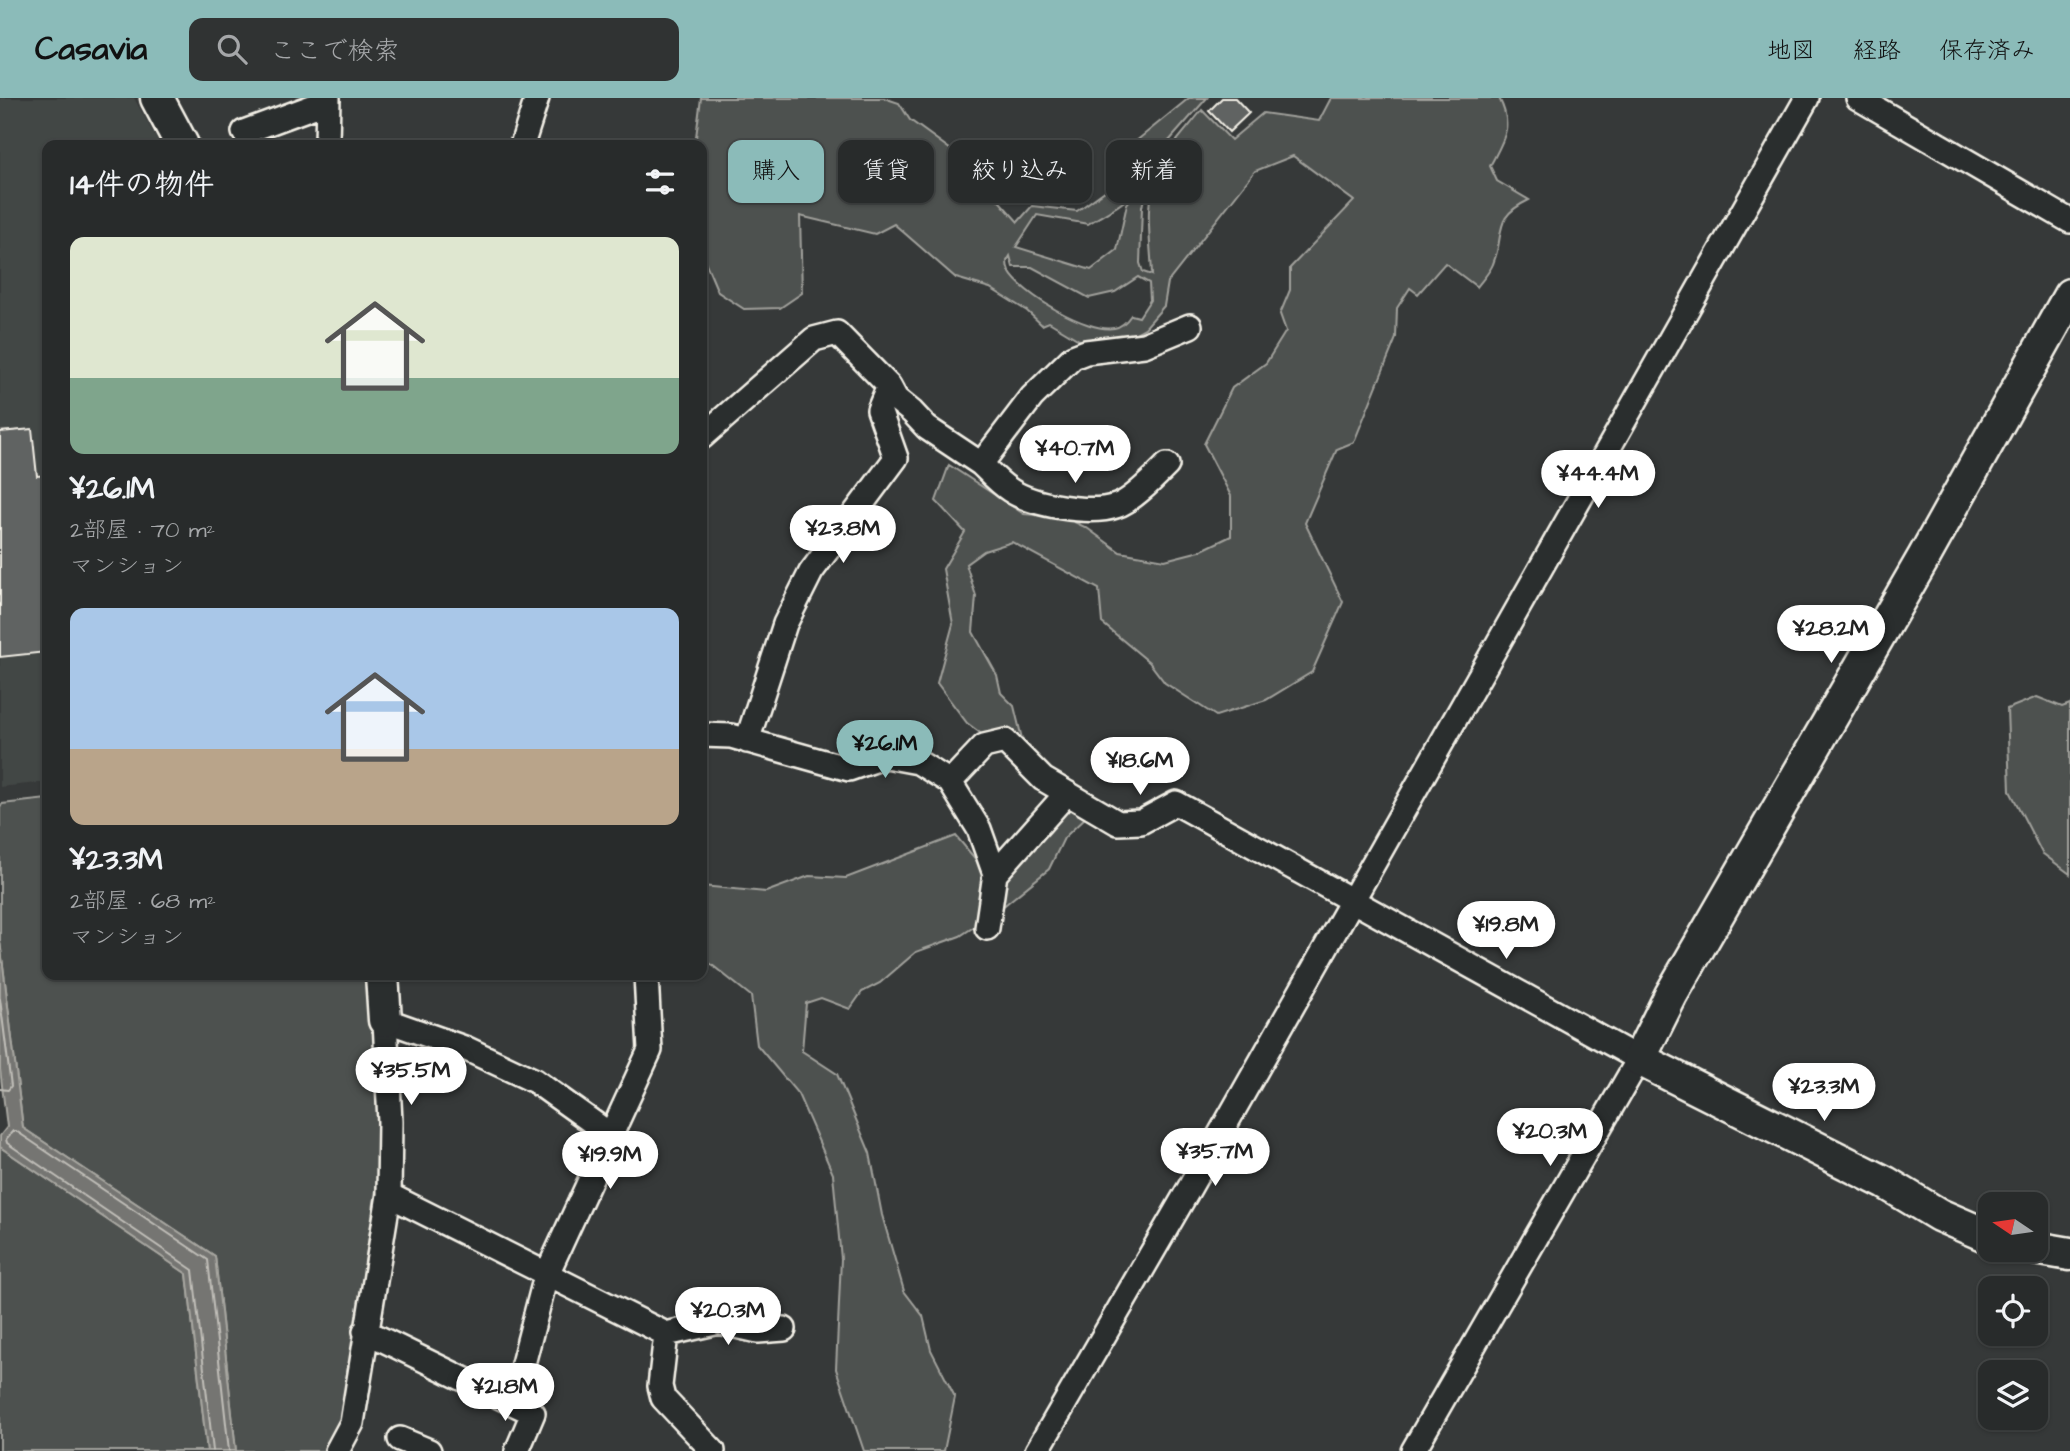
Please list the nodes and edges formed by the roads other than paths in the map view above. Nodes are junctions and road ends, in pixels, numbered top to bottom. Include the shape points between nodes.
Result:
1 (157, 98) edge
2 (537, 98) edge
3 (1807, 98) edge
4 (1858, 98) edge
5 (328, 100) edge
6 (244, 132) dead end
7 (179, 140) edge
8 (327, 140) edge
9 (524, 140) edge
10 (2070, 221) edge
11 (2070, 295) edge
12 (1190, 326) dead end
13 (889, 386) junction
14 (707, 433) edge
15 (981, 464) junction
16 (1167, 465) dead end
17 (707, 735) edge
18 (747, 741) junction
19 (950, 782) junction
20 (1067, 793) junction
21 (995, 874) junction
22 (1352, 901) junction
23 (987, 928) dead end
24 (382, 980) edge
25 (646, 980) edge
26 (385, 1020) junction
27 (1639, 1059) junction
28 (612, 1136) junction
29 (389, 1195) junction
30 (1978, 1232) edge
31 (2048, 1250) edge
32 (2070, 1254) edge
33 (546, 1276) junction
34 (784, 1329) dead end
35 (365, 1331) junction
36 (666, 1334) junction
37 (513, 1402) junction
38 (400, 1439) dead end
39 (337, 1451) edge
40 (429, 1451) edge
41 (517, 1451) edge
42 (713, 1451) edge
43 (1037, 1451) edge
44 (1413, 1451) edge

1 - 7 street
2 - 9 street
3 - 22 street
4 - 10 street
5 - 6 street
5 - 8 street
11 - 27 street via 1671,995
12 - 15 street via 1144,345 1073,357 1031,397
13 - 14 street via 836,333 814,339
13 - 15 street via 896,399 927,428
13 - 18 street via 879,410 896,458 811,572 785,624
15 - 16 street via 1011,491 1053,506 1093,509 1117,506
17 - 18 street
18 - 19 street via 849,769 886,756 918,762
19 - 20 street via 984,746 1005,741 1043,779
19 - 21 street via 979,829
20 - 21 street
20 - 22 street via 1118,823 1141,822 1176,803
21 - 23 street
22 - 27 street
22 - 43 street
24 - 26 street
25 - 28 street via 650,1050
26 - 28 street via 467,1049 535,1081
26 - 29 street
27 - 30 street
27 - 44 street
28 - 33 street
29 - 33 street
29 - 35 street
31 - 32 street
33 - 36 street
33 - 37 street
34 - 36 street via 758,1331 719,1322
35 - 37 street
35 - 39 street via 352,1423
36 - 42 street via 660,1386 663,1398
37 - 41 street via 533,1413
38 - 40 street

